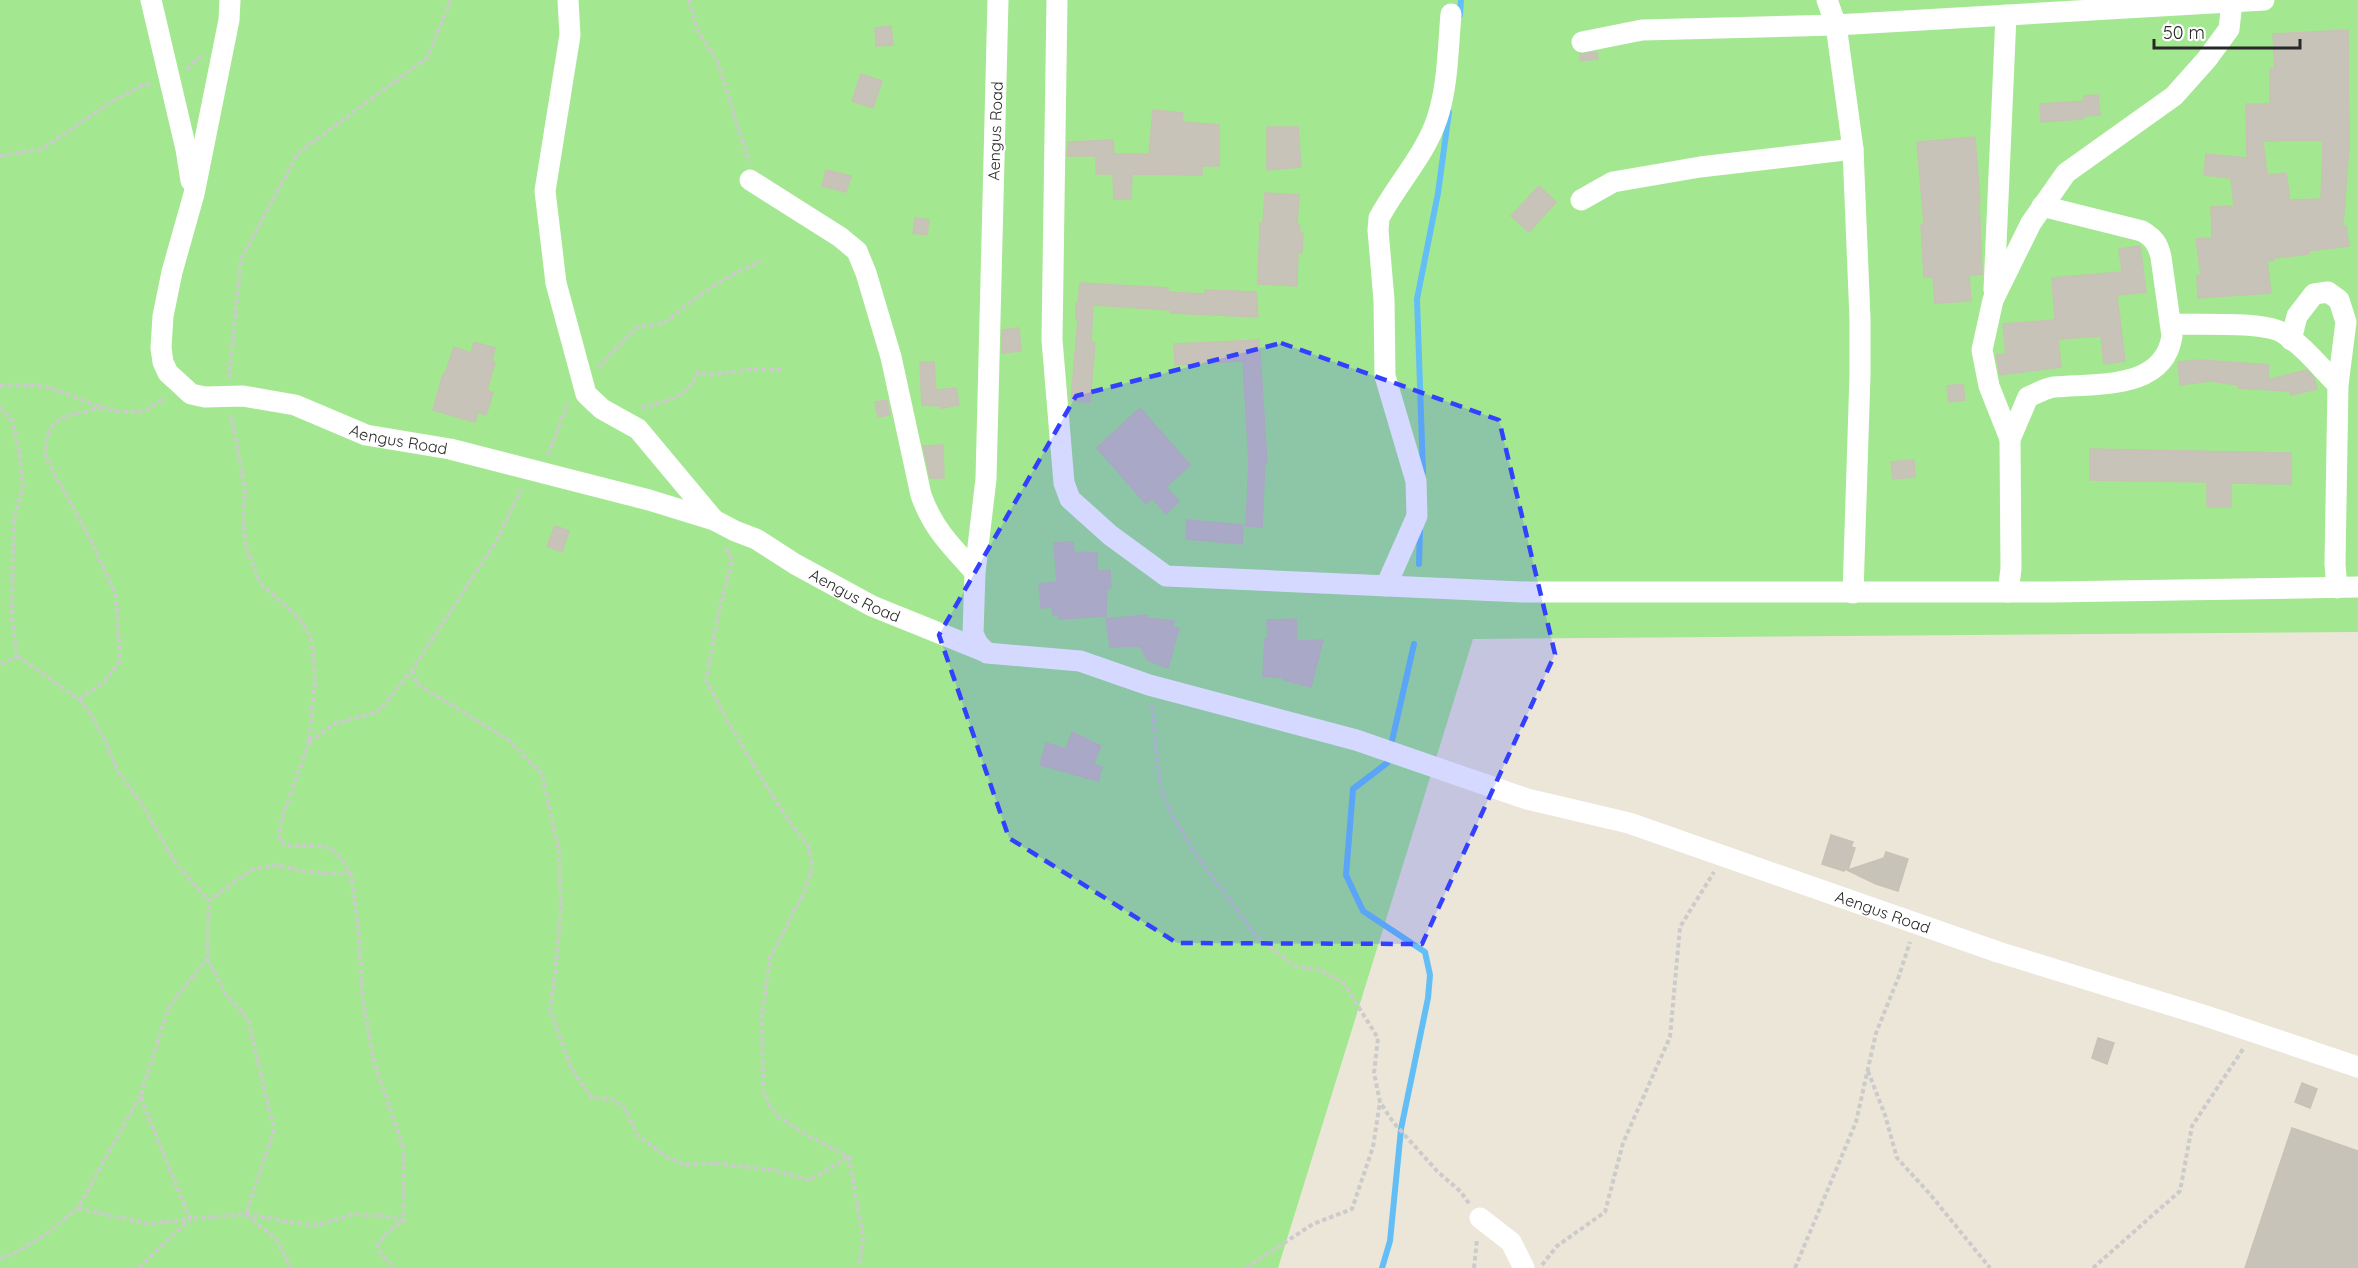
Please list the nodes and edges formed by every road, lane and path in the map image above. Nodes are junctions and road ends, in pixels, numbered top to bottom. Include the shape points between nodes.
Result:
1 (151, 0) edge
2 (230, 0) edge
3 (451, 0) edge
4 (568, 0) edge
5 (688, 0) edge
6 (998, 0) edge
7 (1057, 0) edge
8 (1827, 0) edge
9 (2264, 0) edge
10 (2232, 2) junction
11 (1451, 14) dead end
12 (2006, 15) junction
13 (1836, 25) junction
14 (1582, 42) dead end
15 (170, 79) junction
16 (1853, 149) junction
17 (0, 156) edge
18 (750, 180) joint
19 (194, 194) junction
20 (1581, 201) dead end
21 (2042, 206) junction
22 (761, 261) dead end
23 (1994, 300) junction
24 (2171, 324) junction
25 (2291, 340) junction
26 (782, 370) dead end
27 (178, 382) junction
28 (583, 385) junction
29 (2338, 385) junction
30 (0, 386) edge
31 (227, 395) junction
32 (0, 407) edge
33 (103, 408) junction
34 (618, 417) junction
35 (2010, 439) junction
36 (541, 472) junction
37 (714, 520) junction
38 (975, 572) junction
39 (1386, 586) junction
40 (2348, 587) edge
41 (1853, 592) junction
42 (2008, 592) junction
43 (987, 653) junction
44 (17, 656) junction
45 (0, 665) edge
46 (412, 670) junction
47 (1149, 685) junction
48 (79, 699) junction
49 (309, 742) junction
50 (1724, 855) junction
51 (351, 874) junction
52 (209, 901) junction
53 (1916, 924) junction
54 (207, 958) junction
55 (2256, 1033) junction
56 (2358, 1067) edge
57 (1868, 1070) junction
58 (140, 1095) junction
59 (1380, 1102) junction
60 (849, 1157) junction
61 (78, 1208) junction
62 (246, 1214) junction
63 (1480, 1218) joint
64 (190, 1219) junction
65 (404, 1221) junction
66 (0, 1259) edge
67 (138, 1268) edge
68 (291, 1268) edge
69 (395, 1268) edge
70 (859, 1268) edge
71 (1246, 1268) edge
72 (1524, 1268) edge
73 (1539, 1268) edge
74 (1795, 1268) edge
75 (1990, 1268) edge
76 (2093, 1268) edge

1 - 15 street
2 - 19 street, Aengus Road
3 - 31 path via 427,58 298,153 241,259
4 - 28 street via 570,35 545,191 556,283
5 - 18 path via 697,29 726,83 752,171
6 - 38 street, Aengus Road via 986,479
7 - 39 street via 1052,340 1064,483 1070,499 1110,535 1166,576
8 - 13 street
9 - 10 street
10 - 12 street
10 - 21 street via 2229,29 2174,96 2066,173
11 - 39 street via 1445,86 1437,119 1424,148 1379,218 1385,376 1418,499 1417,516
12 - 13 street
12 - 23 street
13 - 14 street via 1642,30
13 - 16 street
15 - 17 path via 141,86 42,148
15 - 19 street
16 - 20 street via 1700,166 1613,182
16 - 41 street via 1860,352
18 - 38 street via 857,251 891,357 928,516
19 - 27 street, Aengus Road via 163,316 163,362
21 - 23 street
21 - 24 street via 2142,231 2152,237 2161,257
22 - 28 path via 726,278 666,322 636,328
23 - 35 street via 1982,350 1989,386
24 - 25 street via 2256,326 2282,332
24 - 35 street via 2170,348 2156,366 2123,382 2052,388 2028,397
25 - 29 street
25 - 29 street via 2298,316 2314,294 2328,292 2339,300 2346,322
26 - 34 path via 708,375 698,372 681,396
27 - 31 street, Aengus Road via 191,394
27 - 33 path via 159,402 136,414
28 - 34 street via 602,409
28 - 36 path
29 - 40 street via 2335,564
30 - 33 path via 41,386
31 - 36 street, Aengus Road via 295,405 366,435 450,448
31 - 49 path via 245,489 246,547 260,583 298,617 310,635 315,682
32 - 44 path via 12,420 23,486 14,519 13,543 12,617
33 - 48 path via 61,417 50,428 44,449 116,596 120,661 105,681
34 - 37 street via 638,429
35 - 42 street
36 - 37 street, Aengus Road
36 - 46 path via 519,490 497,540
37 - 43 street, Aengus Road via 756,539 872,606
37 - 60 path via 732,560 706,680 754,766 809,848 812,867 806,888 770,958 762,1015 764,1090 778,1117
38 - 43 street, Aengus Road via 973,634
39 - 41 street via 1522,592
40 - 42 street
41 - 42 street
43 - 47 street, Aengus Road via 1080,661
44 - 45 path
44 - 48 path
46 - 49 path via 379,711 334,723
46 - 60 path via 417,684 509,740 542,774 559,853 561,907 550,1009 571,1068 592,1098 613,1099 626,1110 637,1135 685,1165 713,1163 773,1170 810,1180
47 - 50 street, Aengus Road via 1377,747 1527,800 1608,817
47 - 59 path via 1160,788 1171,813 1194,852 1256,936 1293,965 1319,970 1343,982 1378,1038 1374,1073
48 - 52 path via 106,742 116,768 175,862
49 - 51 path via 279,835 286,846 324,846 337,853
50 - 53 street, Aengus Road
50 - 73 path via 1680,927 1670,1037 1623,1143 1605,1212 1557,1246
51 - 52 path via 305,872 276,865 251,870
51 - 65 path via 363,1001 374,1062 403,1148
52 - 54 path
53 - 55 street, Aengus Road
53 - 57 path via 1876,1033
54 - 58 path via 169,1007
54 - 62 path via 226,994 248,1019 274,1130
55 - 56 street, Aengus Road
55 - 76 path via 2192,1126 2180,1191
57 - 74 path via 1856,1122
57 - 75 path via 1897,1158
58 - 61 path
58 - 64 path
59 - 63 path via 1393,1122 1461,1192
59 - 71 path via 1373,1147 1352,1209 1312,1224
60 - 70 path via 863,1237
61 - 64 path via 149,1224
61 - 66 path via 43,1236
62 - 64 path
62 - 65 path via 318,1225 353,1214
62 - 68 path via 276,1239
63 - 72 street via 1511,1242
64 - 67 path
65 - 69 path via 388,1231 377,1246

